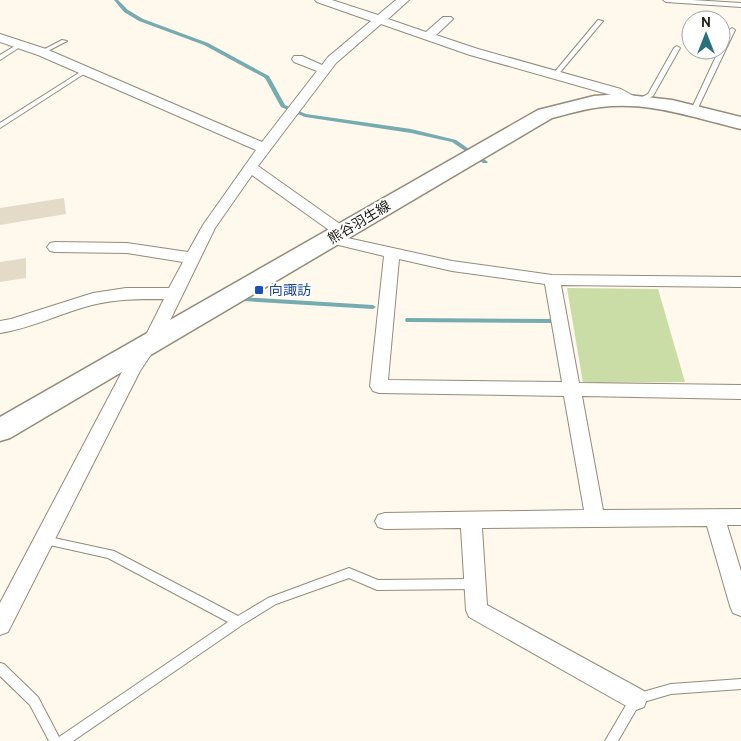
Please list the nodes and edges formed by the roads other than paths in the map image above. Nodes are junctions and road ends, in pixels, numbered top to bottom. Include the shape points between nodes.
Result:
1 (403, 0) edge
2 (666, 0) edge
3 (329, 1) edge
4 (741, 5) edge
5 (447, 19) dead end
6 (380, 21) junction
7 (600, 21) dead end
8 (732, 30) dead end
9 (427, 36) junction
10 (0, 38) edge
11 (64, 41) dead end
12 (20, 45) junction
13 (677, 48) dead end
14 (42, 52) junction
15 (0, 58) edge
16 (298, 60) dead end
17 (324, 70) junction
18 (85, 71) junction
19 (555, 75) junction
20 (637, 102) junction
21 (694, 110) junction
22 (741, 123) edge
23 (0, 126) edge
24 (264, 148) junction
25 (250, 166) junction
26 (336, 235) junction
27 (55, 247) dead end
28 (392, 252) junction
29 (193, 258) junction
30 (552, 280) junction
31 (741, 282) edge
32 (176, 294) junction
33 (0, 327) edge
34 (151, 341) junction
35 (572, 390) junction
36 (741, 392) edge
37 (0, 430) edge
38 (715, 518) junction
39 (741, 518) edge
40 (595, 519) junction
41 (385, 521) dead end
42 (471, 521) junction
43 (45, 540) junction
44 (475, 584) junction
45 (741, 606) edge
46 (238, 622) junction
47 (0, 626) edge
48 (0, 668) edge
49 (741, 684) edge
50 (636, 699) junction
51 (55, 741) edge
52 (63, 741) edge
53 (611, 741) edge

1 - 6 street
2 - 4 lane
3 - 6 street
5 - 9 street
6 - 9 street
6 - 17 street
7 - 19 lane
8 - 21 lane
9 - 19 street
10 - 12 street
11 - 14 lane
12 - 14 street
12 - 15 lane
13 - 20 lane via 651,95
14 - 18 street
16 - 17 street
17 - 24 street
18 - 23 lane
18 - 24 street
19 - 20 street via 616,92
20 - 21 main road, 熊谷羽生線
20 - 26 main road, 熊谷羽生線 via 603,101 545,114
21 - 22 main road, 熊谷羽生線
24 - 25 street
25 - 26 street
25 - 29 street via 208,228
26 - 28 street
26 - 34 main road, 熊谷羽生線
27 - 29 street via 127,248
28 - 30 street via 452,266
28 - 35 street via 379,386
29 - 32 street
30 - 31 street
30 - 35 street
32 - 33 street via 126,293 93,299
32 - 34 street
34 - 37 main road, 熊谷羽生線
34 - 43 street
35 - 36 street
35 - 40 street
38 - 39 street
38 - 40 street
38 - 45 street
40 - 42 street
41 - 42 street
42 - 44 street
43 - 46 lane via 110,554
43 - 47 street
44 - 46 lane via 377,585 350,573 272,601
44 - 50 street via 477,610
46 - 52 lane
48 - 51 lane via 34,700
49 - 50 lane via 671,689
50 - 53 lane

